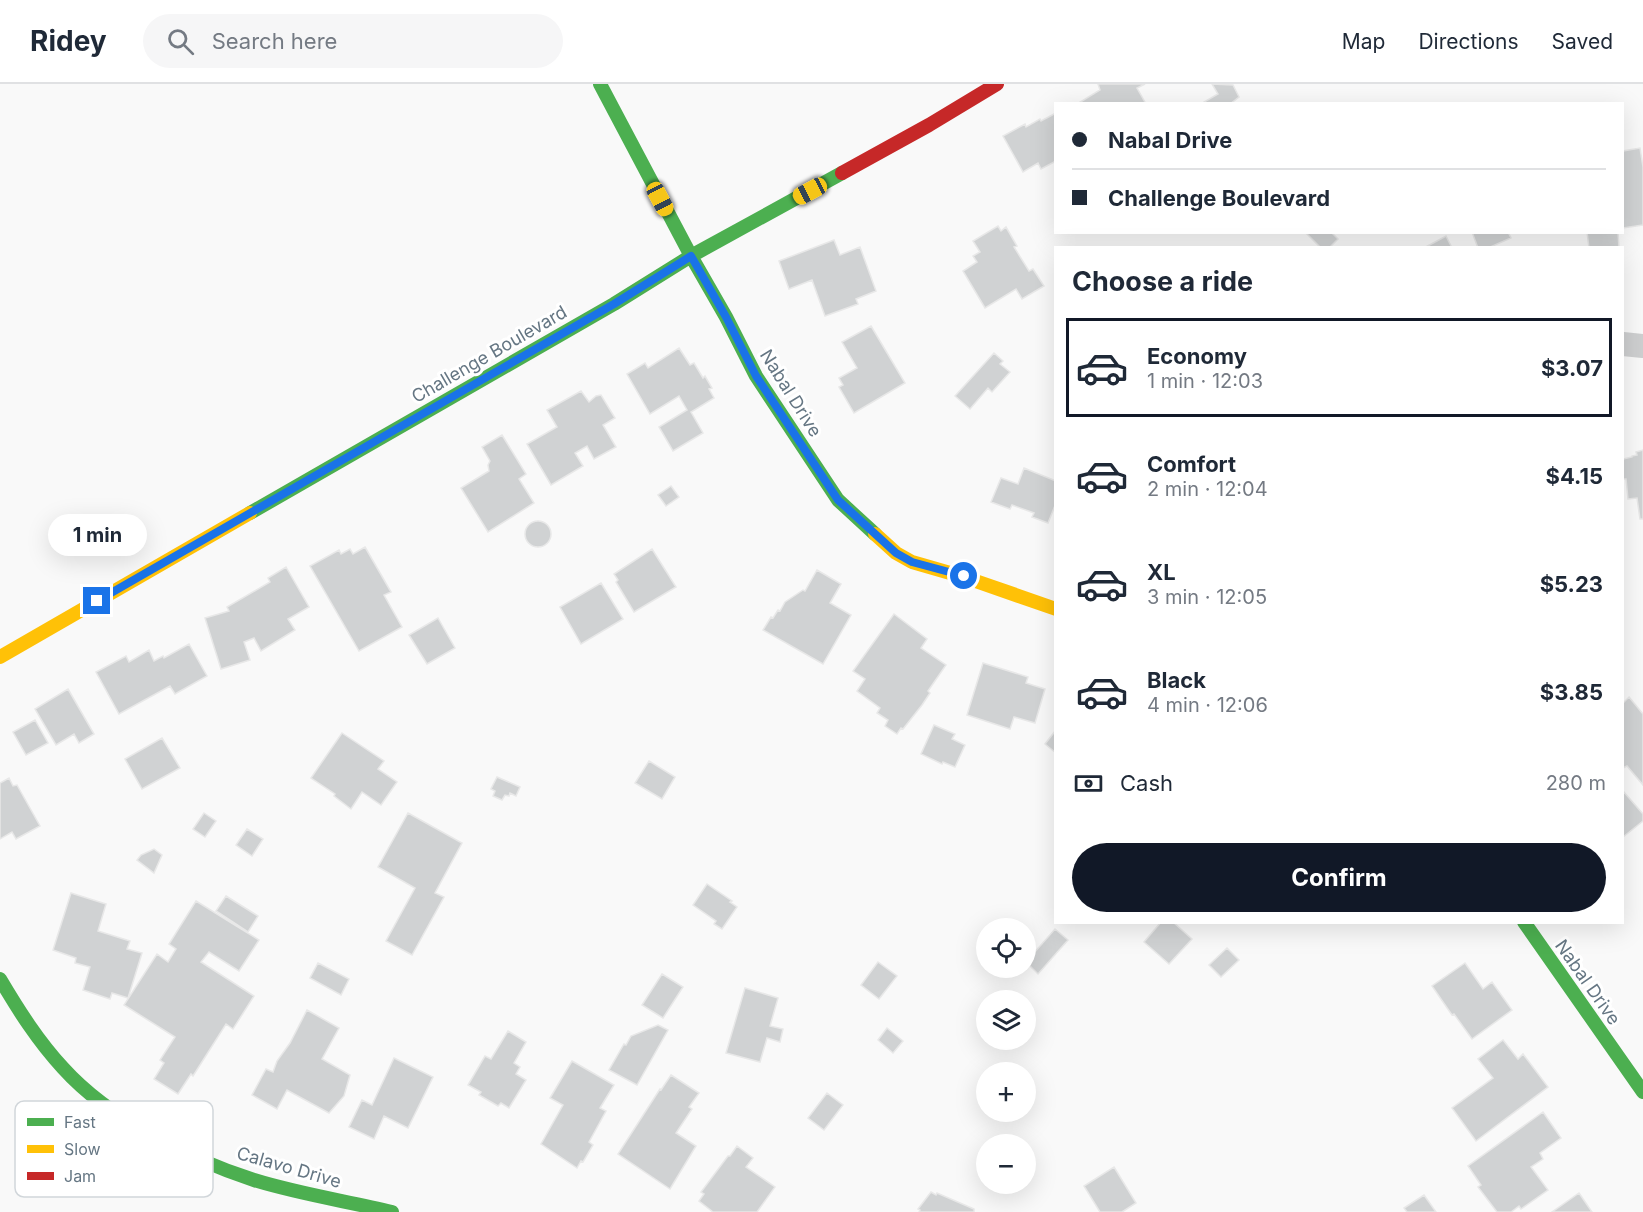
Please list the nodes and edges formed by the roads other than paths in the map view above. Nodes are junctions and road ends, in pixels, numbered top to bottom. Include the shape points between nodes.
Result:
1 (600, 84) edge
2 (997, 84) edge
3 (691, 256) junction
4 (1624, 344) edge
5 (1643, 346) edge
6 (1054, 608) edge
7 (0, 657) edge
8 (1525, 924) edge
9 (0, 979) edge
10 (1643, 1092) edge
11 (98, 1101) edge
12 (213, 1163) edge
13 (392, 1212) edge

1 - 3 street, Nabal Drive
2 - 3 street, Challenge Boulevard
3 - 6 street, Nabal Drive via 756,376 838,500 896,553 912,562
3 - 7 street, Challenge Boulevard
4 - 5 street
8 - 10 street, Nabal Drive
9 - 11 street, Calavo Drive via 40,1042
12 - 13 street, Calavo Drive via 258,1181

